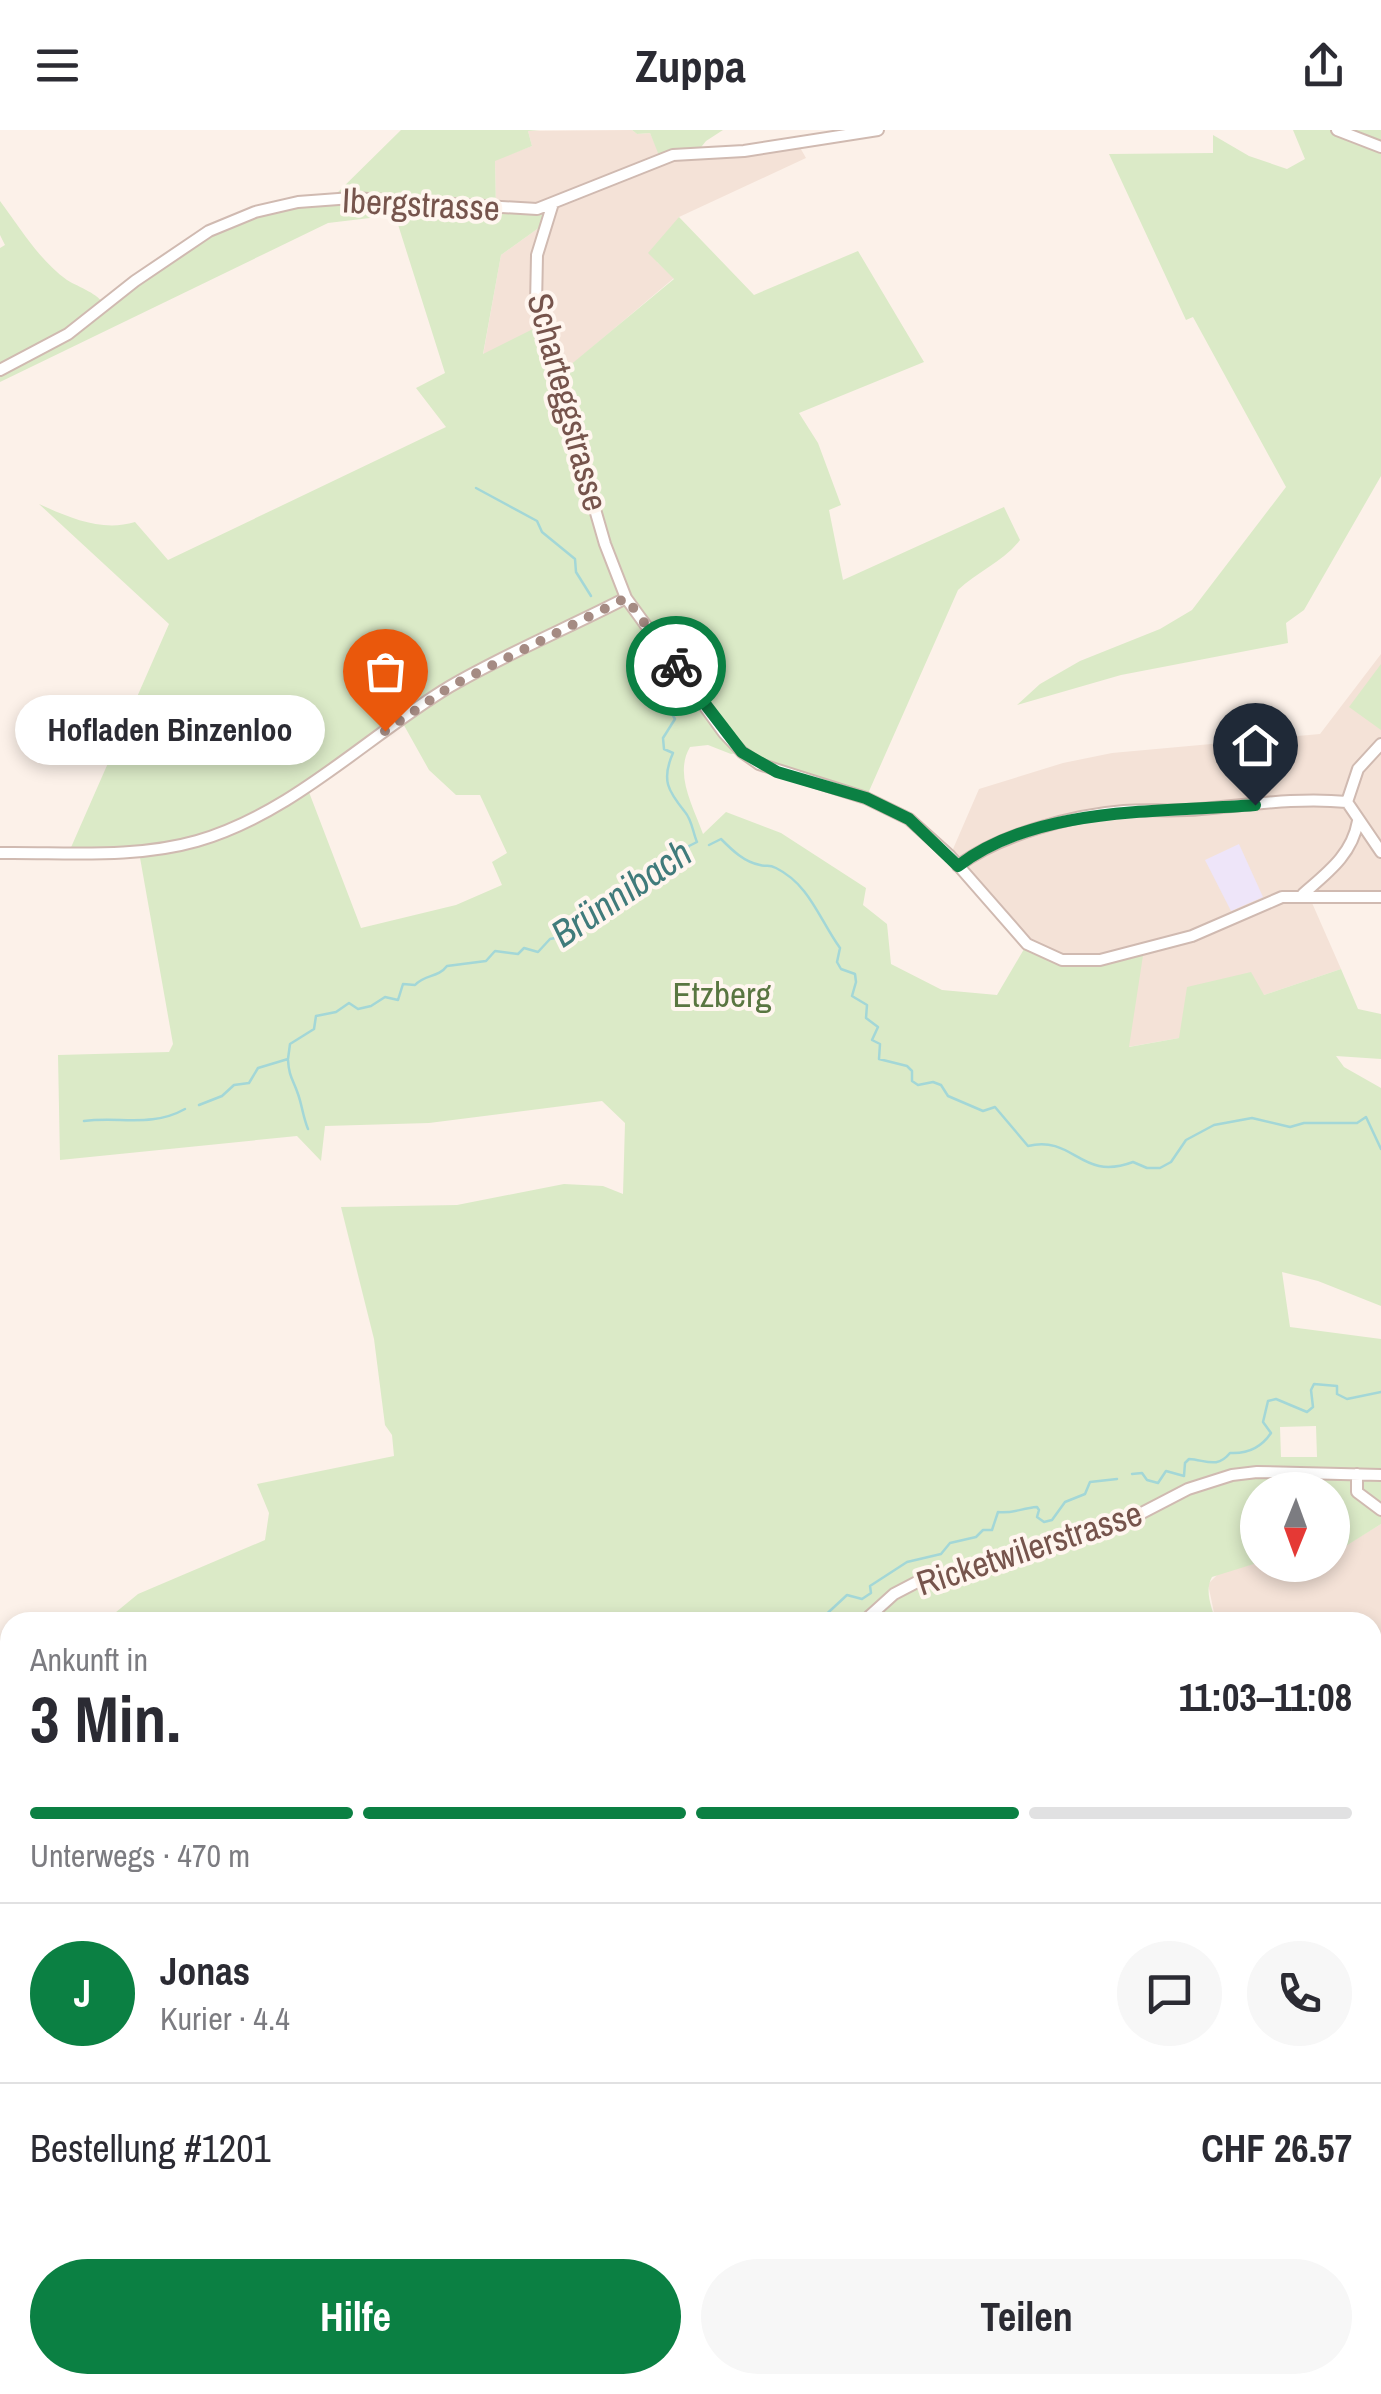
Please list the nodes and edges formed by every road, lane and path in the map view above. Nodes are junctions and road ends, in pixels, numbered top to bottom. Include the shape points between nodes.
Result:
1 (878, 130) edge
2 (1337, 130) edge
3 (1381, 147) edge
4 (553, 203) junction
5 (0, 370) edge
6 (626, 598) junction
7 (1381, 744) edge
8 (1346, 802) junction
9 (1358, 821) junction
10 (1381, 852) edge
11 (0, 853) edge
12 (958, 866) junction
13 (1302, 895) junction
14 (1381, 898) edge
15 (1357, 1474) junction
16 (1381, 1475) edge
17 (1381, 1510) edge
18 (874, 1612) edge

1 - 4 street, Ibergstrasse via 762,149 673,154
2 - 3 street
4 - 5 street, Ibergstrasse via 496,209 342,199 256,212 210,231 68,334
4 - 6 street, Scharteggstrasse via 537,255 536,305
6 - 11 street via 451,686 235,828 138,851
6 - 12 street, Scharteggstrasse via 742,752 777,772 866,798 909,819
7 - 8 street via 1358,770
8 - 9 street
8 - 12 street via 1079,818 996,842
9 - 10 street
9 - 13 street via 1337,864
12 - 13 street, Scharteggstrasse via 1027,944 1076,962 1192,936 1264,903
13 - 14 street
15 - 16 street, Ricketwilerstrasse
15 - 17 street via 1357,1492
15 - 18 street, Ricketwilerstrasse via 1257,1472 1208,1481 1113,1528 918,1582

